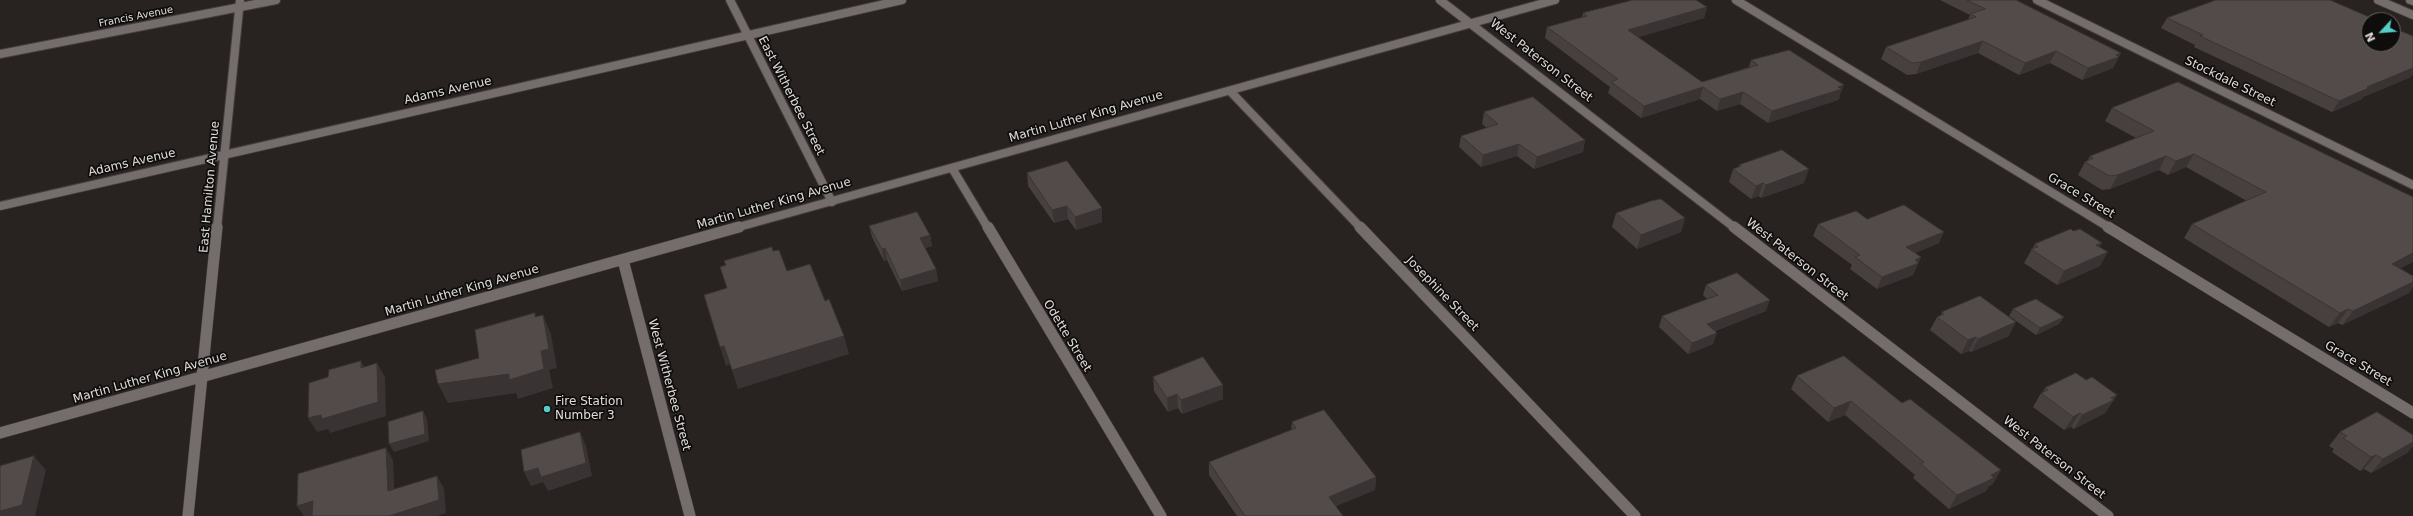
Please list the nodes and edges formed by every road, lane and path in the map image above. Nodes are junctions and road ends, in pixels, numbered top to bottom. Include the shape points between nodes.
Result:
1 (276, 0) edge
2 (730, 0) edge
3 (902, 0) edge
4 (1440, 0) edge
5 (1555, 0) edge
6 (1736, 0) edge
7 (2037, 0) edge
8 (2378, 0) edge
9 (2410, 0) edge
10 (2413, 1) edge
11 (240, 4) edge
12 (2413, 15) edge
13 (1471, 24) junction
14 (747, 36) junction
15 (0, 54) edge
16 (1230, 91) junction
17 (225, 154) junction
18 (952, 168) junction
19 (2413, 185) edge
20 (832, 202) junction
21 (0, 206) edge
22 (623, 260) junction
23 (203, 377) junction
24 (2413, 414) edge
25 (0, 433) edge
26 (188, 516) edge
27 (690, 516) edge
28 (1161, 516) edge
29 (1635, 516) edge
30 (2108, 516) edge

1 - 11 street, Francis Avenue
2 - 14 street, East Witherbee Street
3 - 14 street, Adams Avenue
4 - 13 street, West Paterson Street
5 - 13 street, Martin Luther King Avenue
6 - 24 street, Grace Street
7 - 19 street, Stockdale Street
8 - 12 street
9 - 10 street
11 - 15 street, Francis Avenue
11 - 17 street, East Hamilton Avenue
13 - 16 street, Martin Luther King Avenue
13 - 30 street, West Paterson Street
14 - 17 street, Adams Avenue
14 - 20 street, East Witherbee Street
16 - 18 street, Martin Luther King Avenue
16 - 29 street, Josephine Street
17 - 21 street, Adams Avenue
17 - 23 street, East Hamilton Avenue
18 - 20 street, Martin Luther King Avenue
18 - 28 street, Odette Street
20 - 22 street, Martin Luther King Avenue
22 - 23 street, Martin Luther King Avenue
22 - 27 street, West Witherbee Street
23 - 25 street, Martin Luther King Avenue
23 - 26 street, East Hamilton Avenue

